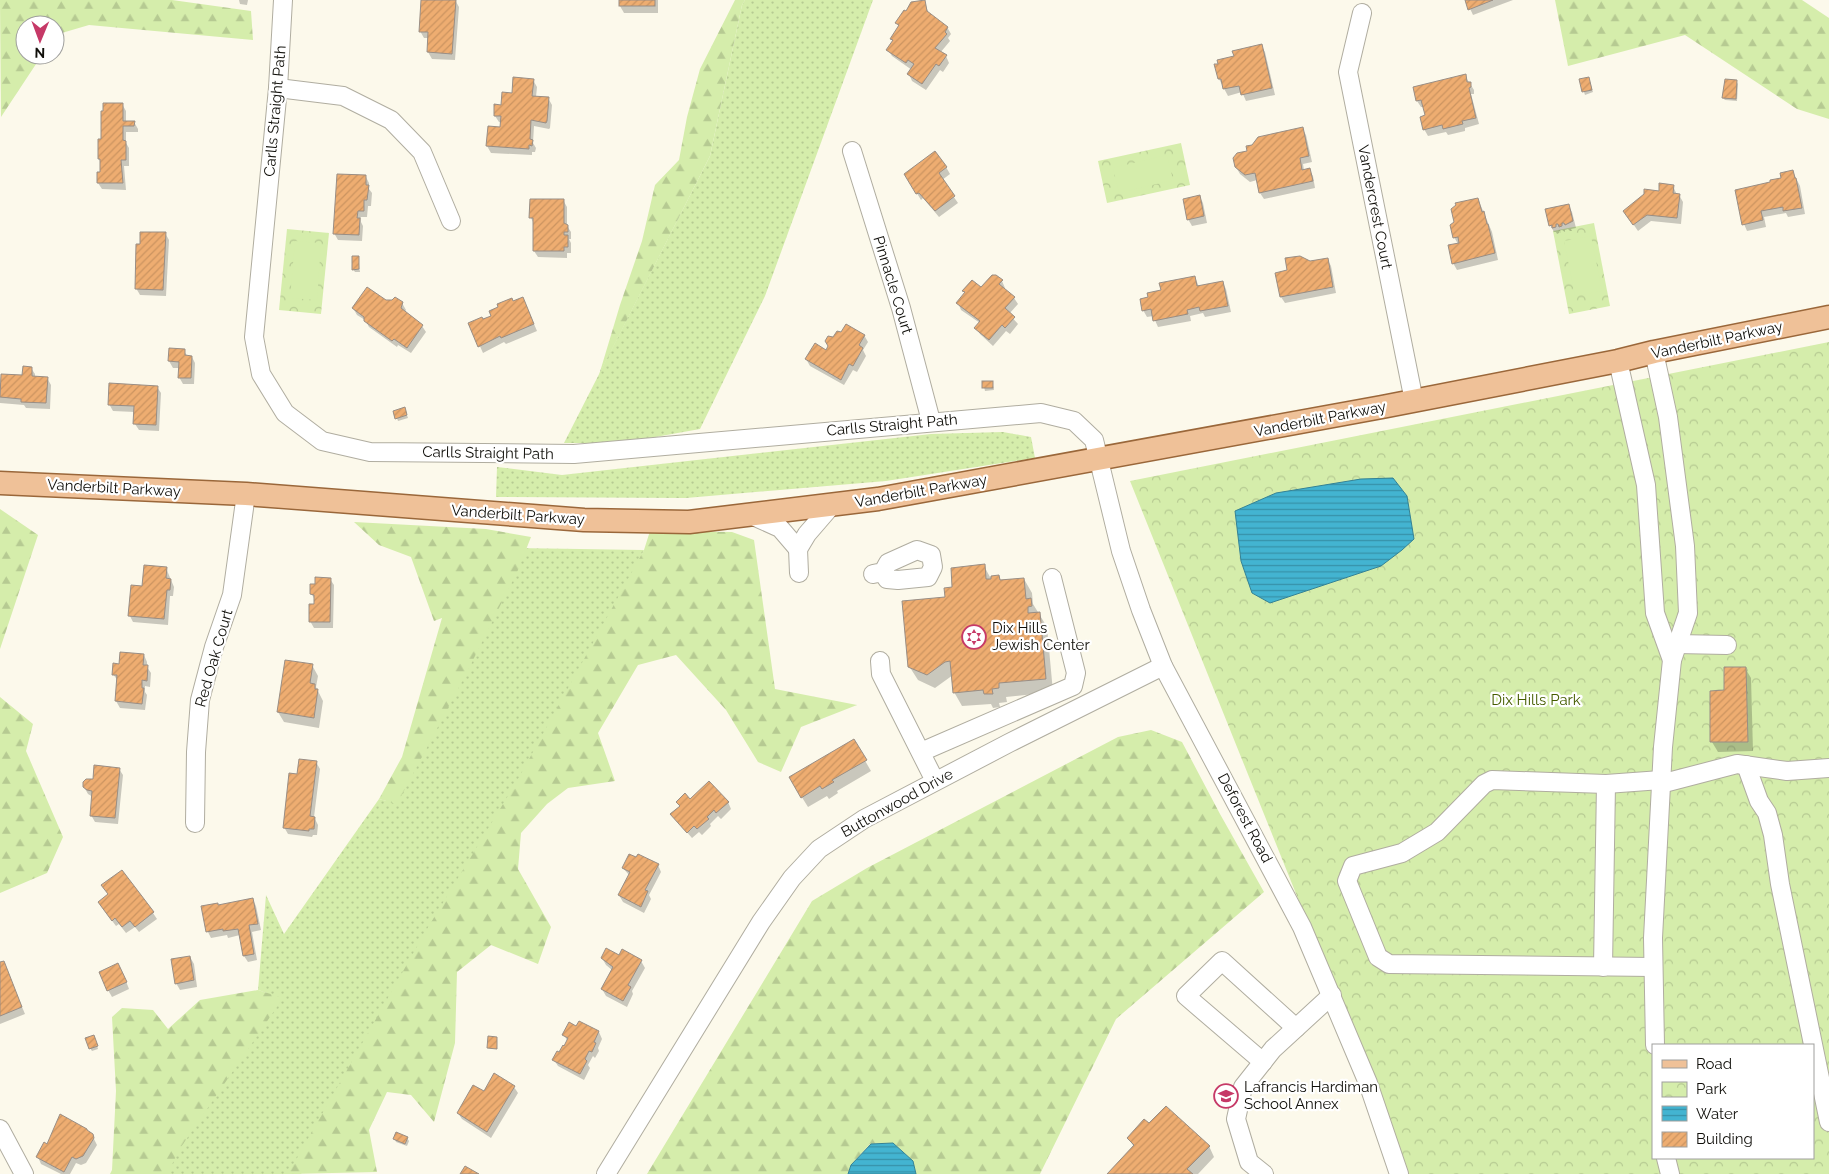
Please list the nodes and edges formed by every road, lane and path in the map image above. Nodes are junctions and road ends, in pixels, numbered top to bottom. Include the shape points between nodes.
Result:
1 (283, 0) edge
2 (1362, 13) dead end
3 (278, 88) junction
4 (852, 151) dead end
5 (450, 221) dead end
6 (1829, 317) edge
7 (1654, 352) junction
8 (1618, 361) junction
9 (1414, 401) junction
10 (931, 421) junction
11 (1098, 460) junction
12 (0, 483) edge
13 (246, 494) junction
14 (832, 505) junction
15 (750, 515) junction
16 (798, 549) junction
17 (799, 573) dead end
18 (1052, 578) dead end
19 (1727, 645) dead end
20 (1674, 652) junction
21 (880, 661) dead end
22 (1163, 666) junction
23 (921, 752) junction
24 (1746, 765) junction
25 (1829, 768) edge
26 (936, 781) junction
27 (1665, 781) junction
28 (1606, 784) junction
29 (195, 823) dead end
30 (1603, 967) junction
31 (1653, 968) junction
32 (1332, 995) junction
33 (1296, 1028) junction
34 (1654, 1044) edge
35 (1813, 1044) edge
36 (1814, 1049) edge
37 (1263, 1062) junction
38 (1829, 1122) edge
39 (0, 1129) edge
40 (1666, 1159) edge
41 (24, 1174) edge
42 (606, 1174) edge
43 (1264, 1174) edge
44 (1399, 1174) edge
45 (1670, 1174) edge

1 - 3 street, Carlls Straight Path
2 - 9 street, Vandercrest Court via 1348,72
3 - 5 street via 343,96 391,120 422,152
3 - 10 street, Carlls Straight Path via 254,337 261,374 284,413 322,441 370,452 574,454
4 - 10 street, Pinnacle Court via 901,308
6 - 7 main road, Vanderbilt Parkway
7 - 8 main road, Vanderbilt Parkway
7 - 20 street via 1668,417 1685,546 1688,613
8 - 9 main road, Vanderbilt Parkway
8 - 20 street via 1646,485 1655,614
9 - 11 main road, Vanderbilt Parkway
10 - 11 street, Carlls Straight Path via 1041,413 1074,421 1094,440
11 - 14 main road, Vanderbilt Parkway
11 - 22 street, Deforest Road via 1121,551
12 - 13 main road, Vanderbilt Parkway
13 - 15 main road, Vanderbilt Parkway via 584,520 689,522
13 - 29 street, Red Oak Court via 232,595 200,700
14 - 15 main road, Vanderbilt Parkway
14 - 16 street via 806,534
15 - 16 street via 780,528
16 - 17 street
18 - 23 street via 1076,673 1072,686
19 - 20 street
20 - 27 street
21 - 23 street via 881,674
22 - 26 street, Buttonwood Drive
22 - 32 street, Deforest Road via 1302,927
23 - 26 street
24 - 25 street via 1787,771
24 - 27 street via 1737,764
24 - 35 street via 1773,835
26 - 42 street, Buttonwood Drive via 864,818 819,849 792,878 761,922
27 - 28 street
27 - 31 street
28 - 30 street
28 - 30 street via 1492,780 1484,784 1437,832 1402,853 1353,866 1347,881 1378,957 1389,964
30 - 31 street
31 - 34 street
32 - 33 street
32 - 44 street, Deforest Road via 1368,1083
33 - 37 street
33 - 37 street via 1222,961 1186,996
36 - 38 street
37 - 43 street via 1243,1087 1236,1119 1249,1162
39 - 41 street
40 - 45 street

